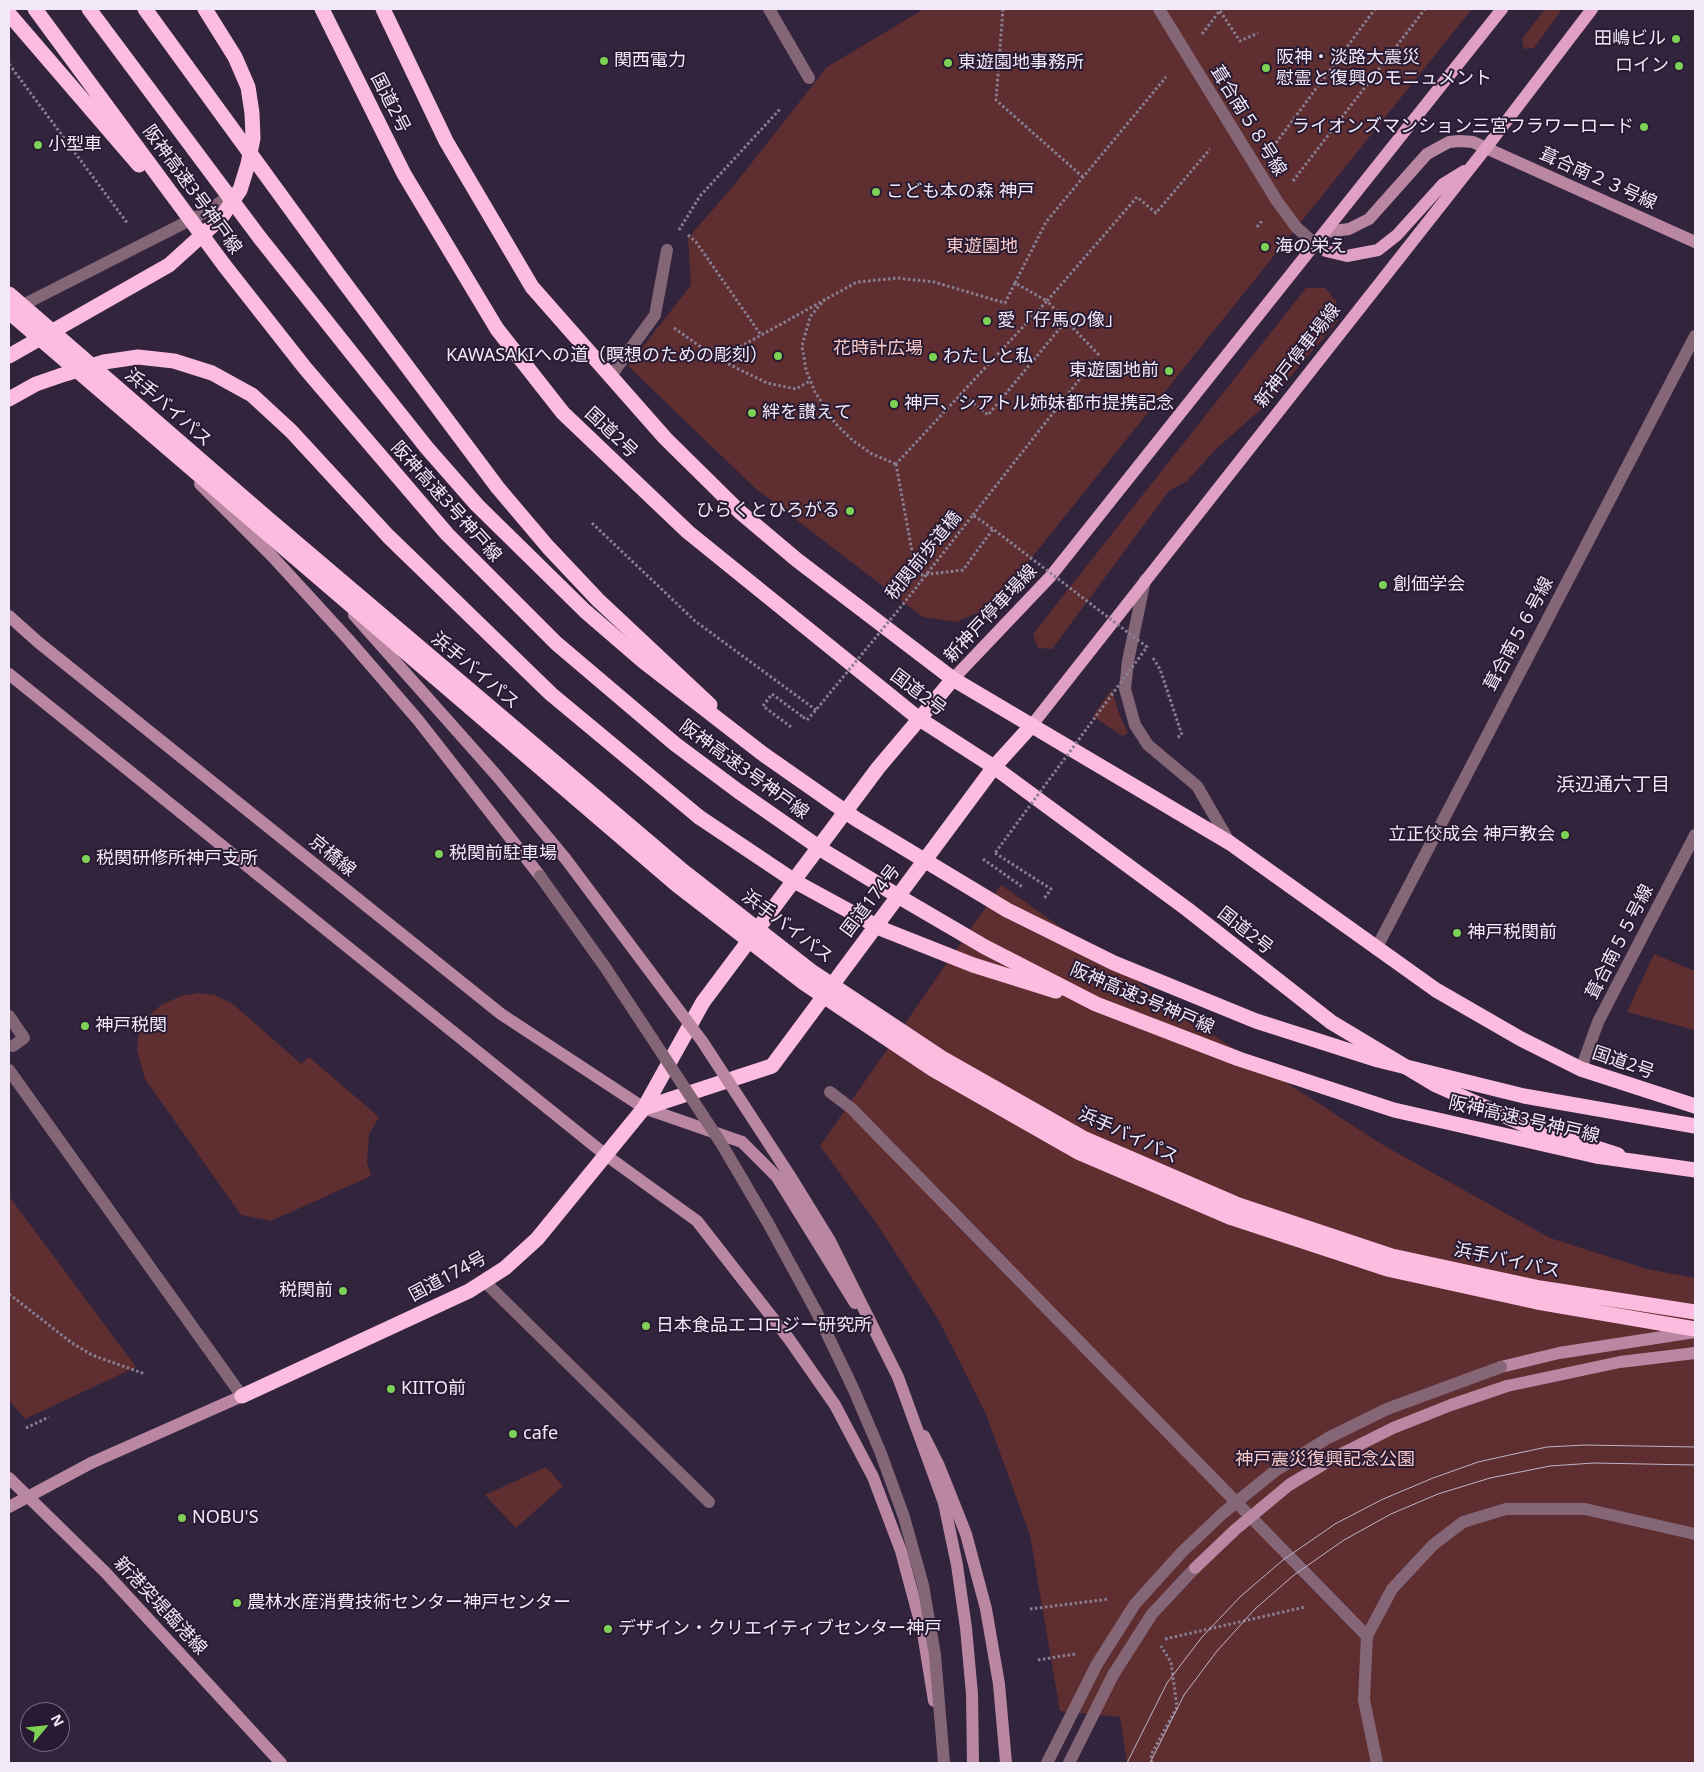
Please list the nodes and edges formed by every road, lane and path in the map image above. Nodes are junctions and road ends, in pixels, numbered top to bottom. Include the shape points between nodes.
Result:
1 (35, 9) edge
2 (89, 9) edge
3 (145, 9) edge
4 (205, 9) edge
5 (322, 9) edge
6 (383, 9) edge
7 (769, 9) edge
8 (1003, 9) edge
9 (1160, 9) edge
10 (1375, 9) edge
11 (1425, 9) edge
12 (1502, 9) edge
13 (1592, 9) edge
14 (1220, 10) edge
15 (9, 14) edge
16 (1258, 33) dead end
17 (1201, 35) dead end
18 (9, 64) edge
19 (1166, 76) dead end
20 (809, 78) dead end
21 (781, 108) dead end
22 (1210, 148) dead end
23 (1486, 148) junction
24 (1272, 150) dead end
25 (1469, 169) junction
26 (1084, 178) junction
27 (240, 190) junction
28 (1277, 201) junction
29 (1257, 227) dead end
30 (131, 229) dead end
31 (1325, 232) junction
32 (696, 242) dead end
33 (1695, 242) edge
34 (1315, 244) junction
35 (667, 250) joint
36 (224, 265) junction
37 (1015, 283) junction
38 (9, 294) edge
39 (828, 297) junction
40 (1047, 301) junction
41 (9, 312) edge
42 (655, 315) junction
43 (1066, 321) junction
44 (761, 335) junction
45 (1695, 336) edge
46 (1099, 355) dead end
47 (12, 356) edge
48 (718, 359) junction
49 (1082, 376) dead end
50 (610, 377) junction
51 (810, 381) junction
52 (36, 384) junction
53 (9, 391) edge
54 (962, 394) junction
55 (9, 399) edge
56 (148, 433) junction
57 (896, 464) junction
58 (973, 515) junction
59 (266, 517) junction
60 (592, 523) dead end
61 (993, 529) junction
62 (913, 557) dead end
63 (921, 576) dead end
64 (1146, 578) junction
65 (9, 616) edge
66 (1160, 669) dead end
67 (9, 674) edge
68 (953, 679) junction
69 (816, 710) junction
70 (918, 718) junction
71 (1032, 725) junction
72 (791, 727) dead end
73 (1179, 728) dead end
74 (763, 754) junction
75 (994, 768) junction
76 (1695, 835) edge
77 (1230, 843) junction
78 (983, 860) dead end
79 (1028, 891) dead end
80 (1036, 896) dead end
81 (1376, 949) junction
82 (1096, 1004) junction
83 (9, 1016) edge
84 (10, 1045) edge
85 (1581, 1069) junction
86 (9, 1070) edge
87 (830, 1092) dead end
88 (1695, 1106) edge
89 (644, 1108) junction
90 (1695, 1126) edge
91 (607, 1156) junction
92 (1695, 1171) edge
93 (485, 1282) junction
94 (9, 1294) edge
95 (1695, 1312) edge
96 (1695, 1331) edge
97 (1695, 1352) edge
98 (145, 1374) dead end
99 (242, 1396) junction
100 (49, 1417) dead end
101 (26, 1428) dead end
102 (9, 1478) edge
103 (28, 1496) junction
104 (709, 1502) dead end
105 (9, 1508) edge
106 (1695, 1534) edge
107 (1333, 1601) junction
108 (1367, 1636) junction
109 (1157, 1641) dead end
110 (1078, 1654) dead end
111 (1038, 1660) dead end
112 (281, 1763) edge
113 (942, 1763) edge
114 (973, 1763) edge
115 (1006, 1763) edge
116 (1047, 1763) edge
117 (1069, 1763) edge
118 (1378, 1763) edge

1 - 36 highway, 阪神高速3号神戸線, bridge
2 - 74 highway, 阪神高速3号神戸線, bridge via 260,238 426,448 477,506 584,611
3 - 74 highway, bridge via 498,488 598,600
4 - 27 highway via 236,56 248,87 253,138
5 - 70 highway, 国道2号 via 414,190 497,329 563,414 688,532
6 - 50 highway, 国道2号 via 446,141 532,287
7 - 20 street
8 - 26 path via 996,100
9 - 28 street, 葺合南５８号線
10 - 24 path
11 - 28 path
12 - 31 main road, 新神戸停車場線
13 - 23 main road, 新神戸停車場線
14 - 16 path via 1240,41
14 - 17 path
15 - 36 highway, bridge
18 - 30 path
19 - 26 path
21 - 35 path via 700,196
22 - 40 path via 1156,213 1136,197
23 - 25 main road, 新神戸停車場線
23 - 31 street, 葺合南２３号線 via 1472,142 1448,142 1437,147 1419,161 1369,219 1348,229
23 - 33 street, 葺合南２３号線
25 - 34 main road via 1443,184 1397,236 1378,250 1347,256
25 - 64 main road, 新神戸停車場線
26 - 37 path via 1046,222
27 - 41 street via 206,212
27 - 47 highway via 221,218 169,264
28 - 29 path
28 - 34 street, 葺合南５８号線 via 1296,227
31 - 34 main road, 新神戸停車場線
32 - 44 path
34 - 68 main road, 新神戸停車場線 via 1050,577
35 - 42 street
36 - 82 highway, 阪神高速3号神戸線, bridge via 305,368 447,534 556,643 608,688 675,744 827,853 985,947
37 - 39 path via 1005,303 934,282 897,278 857,282
37 - 40 path
38 - 59 highway, 浜手バイパス, bridge
39 - 44 path
39 - 51 path via 810,317 804,335 802,346
40 - 43 path
40 - 54 path
41 - 56 highway, 浜手バイパス, bridge
42 - 48 path
42 - 50 street
43 - 46 path
43 - 54 path via 988,415
44 - 48 path
45 - 81 street, 葺合南５６号線
48 - 51 path via 767,383 796,389
49 - 58 path
50 - 68 highway, 国道2号 via 665,438 740,512 852,604
51 - 57 path via 828,413 844,432 872,454
52 - 53 highway
52 - 55 highway
52 - 82 highway, bridge via 104,362 138,357 174,361 212,373 252,395 292,431 388,536 550,694 699,817 796,882 891,932 973,965
54 - 57 path
56 - 96 highway, 浜手バイパス, bridge via 677,885 804,983 934,1070 1078,1152 1241,1221 1386,1269 1537,1302
56 - 113 street, bridge via 272,556 418,720 540,876 605,967 721,1143 816,1311 854,1388 901,1508 923,1586 936,1655
57 - 62 path
58 - 61 path, 税関前歩道橋, bridge
58 - 69 path, 税関前歩道橋, bridge
59 - 95 highway, 浜手バイパス, bridge via 683,871 811,971 942,1058 1085,1139 1236,1204 1392,1256 1540,1288
59 - 114 street, bridge via 439,710 565,858 702,1041 830,1241 898,1377 944,1503 966,1628 972,1694
60 - 69 path via 695,620
61 - 63 path, bridge via 963,570
61 - 80 path, 税関前歩道橋, bridge via 1147,647 996,854 1051,889 1043,901
64 - 71 main road, 新神戸停車場線
64 - 77 street via 1125,689 1135,725 1148,746 1197,786
65 - 89 street, 京橋線 via 501,1014
66 - 73 path
67 - 91 street
68 - 70 highway, 国道174号
68 - 71 highway, 国道2号
69 - 72 path, 税関前歩道橋, bridge via 807,720 772,694 763,706
70 - 75 highway, 国道2号
70 - 89 highway, 国道174号 via 703,1002
71 - 75 highway, 国道174号
71 - 77 highway, 国道2号
74 - 90 highway, 阪神高速3号神戸線, bridge via 856,819 1007,910 1114,963 1256,1022 1378,1060 1524,1096
75 - 89 highway, 国道174号 via 772,1066
75 - 92 highway, 国道2号 via 1187,909 1331,1022 1436,1085 1525,1125 1624,1157
76 - 85 street, 葺合南５５号線 via 1598,1022
77 - 81 highway, 国道2号
78 - 79 path
81 - 85 highway, 国道2号 via 1473,1012
82 - 92 highway, 阪神高速3号神戸線, bridge via 1239,1059 1394,1110 1596,1156
83 - 84 street via 24,1038
85 - 88 highway, 国道2号
86 - 99 street
87 - 107 street via 851,1108
89 - 91 highway, 国道174号
89 - 115 street, 京橋線 via 742,1142 777,1177 869,1326 939,1466 966,1534 986,1609 996,1665
91 - 93 highway, 国道174号 via 537,1239
91 - 113 street via 697,1221 794,1346 855,1440 888,1514 923,1633
93 - 99 highway, 国道174号
93 - 104 street
94 - 98 path via 92,1355
96 - 116 street, bridge via 1558,1353 1502,1367 1387,1409 1328,1438 1275,1471 1223,1513 1135,1604 1097,1664
97 - 117 street, bridge via 1620,1362 1507,1386 1393,1428 1337,1456 1289,1486 1236,1528 1147,1622 1113,1675
99 - 103 street via 91,1463
100 - 101 path
102 - 103 street, 新港突堤臨港線
103 - 105 street
103 - 112 street, 新港突堤臨港線 via 105,1572
106 - 108 street via 1585,1509 1506,1509 1464,1522 1433,1545 1392,1589
107 - 108 street
107 - 109 path
108 - 118 street via 1364,1700
110 - 111 path

